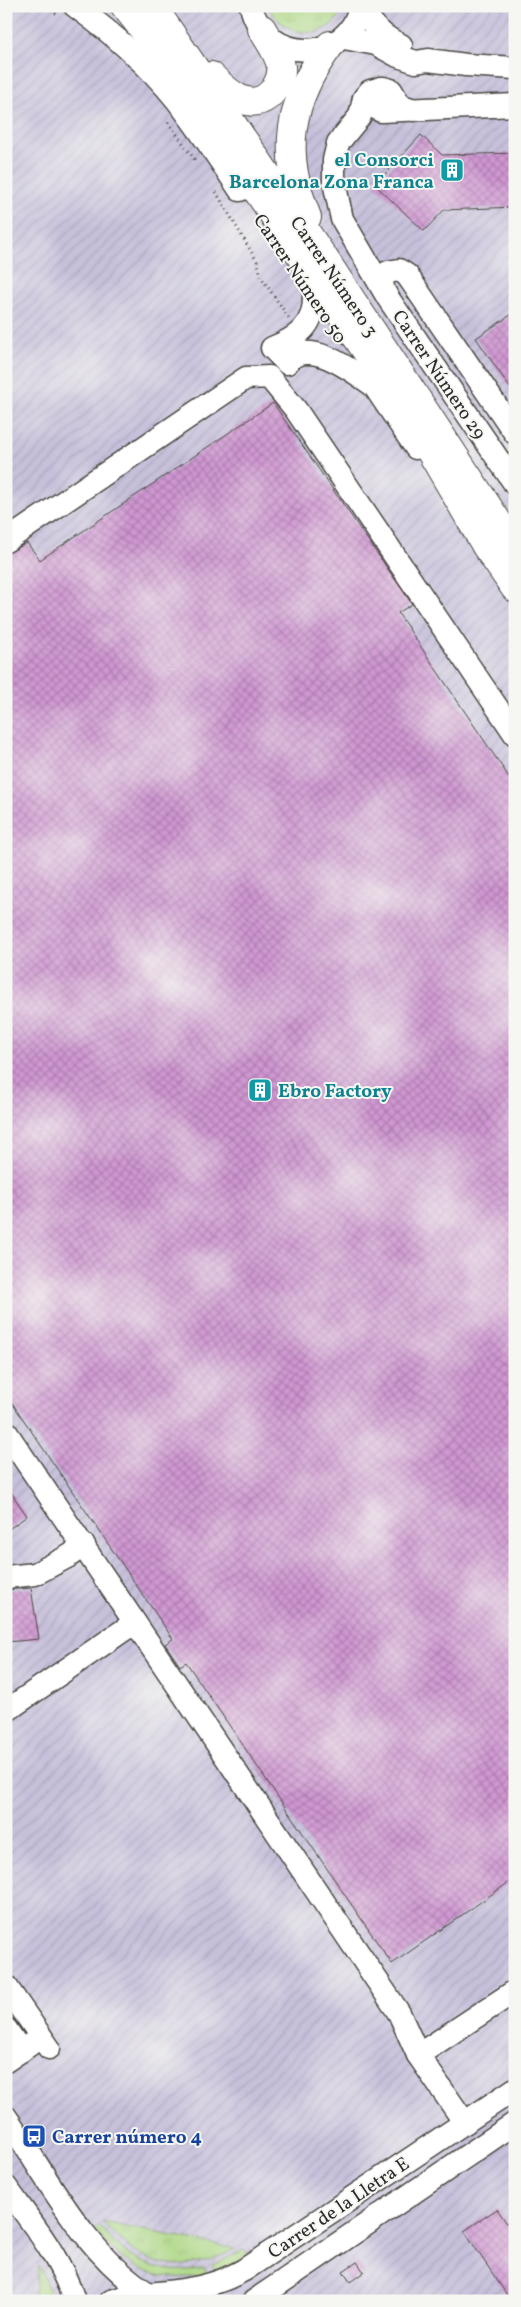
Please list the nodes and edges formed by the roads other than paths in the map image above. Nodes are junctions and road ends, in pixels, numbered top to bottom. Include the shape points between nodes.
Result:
1 (125, 6) edge
2 (152, 6) edge
3 (362, 6) edge
4 (67, 12) edge
5 (256, 18) edge
6 (337, 41) junction
7 (179, 46) junction
8 (428, 60) junction
9 (515, 68) edge
10 (515, 105) edge
11 (324, 260) junction
12 (386, 280) junction
13 (314, 296) junction
14 (374, 386) junction
15 (515, 433) edge
16 (515, 484) edge
17 (6, 541) edge
18 (486, 546) junction
19 (515, 548) edge
20 (515, 588) edge
21 (515, 734) edge
22 (6, 1432) edge
23 (84, 1545) junction
24 (6, 1577) edge
25 (134, 1623) junction
26 (6, 1711) edge
27 (6, 1986) edge
28 (515, 1992) edge
29 (10, 2043) edge
30 (418, 2056) junction
31 (515, 2089) edge
32 (6, 2117) edge
33 (465, 2122) junction
34 (515, 2123) edge
35 (6, 2187) edge
36 (150, 2294) junction
37 (74, 2301) edge
38 (111, 2301) edge
39 (171, 2301) edge
40 (254, 2301) edge

1 - 18 main road via 174,68 407,411
2 - 7 main road, Carrer Número 3
3 - 6 street via 355,26
3 - 8 street via 384,35 420,52
4 - 13 street, Carrer Número 50 via 136,56 175,97
5 - 6 street via 272,40 286,47 315,50
5 - 7 main road via 275,50 281,68 276,87 258,101 249,102 233,96
6 - 8 street via 376,44 408,60
6 - 11 main road via 318,62 302,90 291,143 296,189
7 - 11 main road, Carrer Número 3
8 - 9 street
10 - 12 street, Carrer Número 29 via 393,104 370,91 364,98 361,113 336,151 334,182 342,219 360,253
11 - 19 main road, Carrer Número 3
12 - 15 street, Carrer Número 29 via 399,270 407,275
12 - 16 street, Carrer Número 29
13 - 14 street, Carrer Número 50
13 - 14 street via 314,310 306,326 272,348 287,363 298,356 324,355
14 - 18 street, Carrer Número 50
17 - 21 street via 239,382 246,378 269,377 296,410
18 - 20 main road
22 - 23 street
23 - 24 street via 35,1574
23 - 25 street
25 - 26 street
25 - 30 street via 222,1748 399,2013
27 - 29 street via 45,2042
28 - 30 street
30 - 33 street
31 - 33 street, Carrer de la Lletra E
32 - 36 street via 94,2246 121,2274
33 - 36 street, Carrer de la Lletra E via 244,2270 222,2282 199,2288
34 - 40 street, Carrer de la Lletra E
35 - 37 street via 64,2274
36 - 38 street, Carrer de la Lletra E via 121,2296
36 - 39 street

